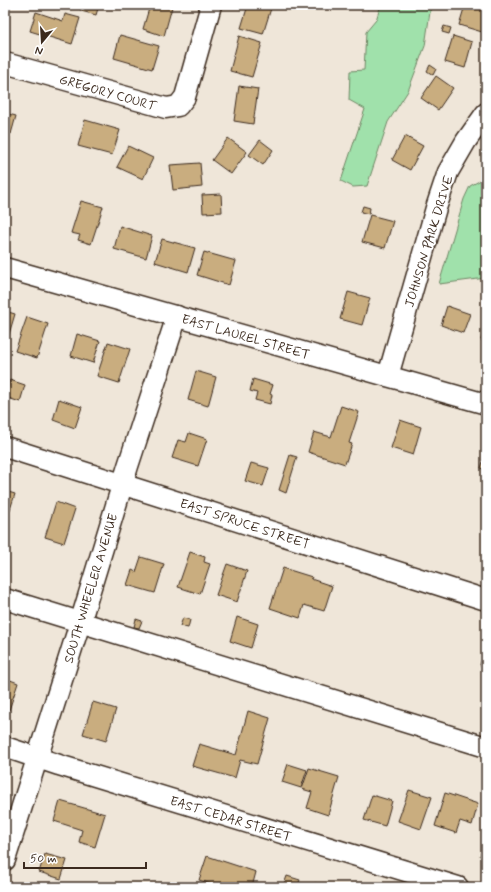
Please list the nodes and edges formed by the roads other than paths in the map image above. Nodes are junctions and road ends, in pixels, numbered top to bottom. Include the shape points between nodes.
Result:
1 (211, 5) edge
2 (5, 63) edge
3 (486, 113) edge
4 (5, 268) edge
5 (177, 316) junction
6 (388, 376) junction
7 (486, 404) edge
8 (5, 447) edge
9 (122, 484) junction
10 (5, 599) edge
11 (486, 600) edge
12 (80, 623) junction
13 (5, 747) edge
14 (486, 747) edge
15 (37, 758) junction
16 (5, 860) edge
17 (458, 887) edge

1 - 2 street, GREGORY COURT via 181,113
3 - 6 street, JOHNSON PARK DRIVE via 448,172
4 - 5 street, EAST LAUREL STREET
5 - 6 street, EAST LAUREL STREET
5 - 9 street, SOUTH WHEELER AVENUE
6 - 7 street, EAST LAUREL STREET
8 - 9 street, EAST SPRUCE STREET
9 - 11 street, EAST SPRUCE STREET
9 - 12 street, SOUTH WHEELER AVENUE
10 - 12 street
12 - 14 street
12 - 15 street, SOUTH WHEELER AVENUE
13 - 15 street, EAST CEDAR STREET
15 - 16 street, SOUTH WHEELER AVENUE
15 - 17 street, EAST CEDAR STREET

